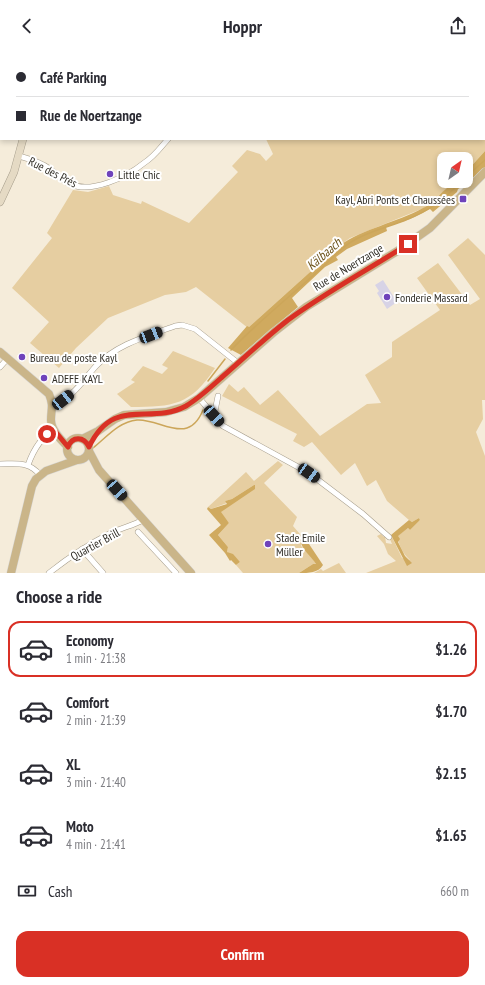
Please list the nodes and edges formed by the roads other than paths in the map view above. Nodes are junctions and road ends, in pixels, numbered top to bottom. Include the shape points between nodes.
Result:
1 (23, 140) edge
2 (167, 140) edge
3 (19, 156) junction
4 (485, 172) edge
5 (0, 202) edge
6 (0, 352) edge
7 (8, 358) junction
8 (238, 363) junction
9 (0, 367) edge
10 (218, 396) dead end
11 (198, 398) junction
12 (53, 403) junction
13 (214, 416) junction
14 (98, 430) junction
15 (56, 432) junction
16 (78, 439) junction
17 (89, 449) junction
18 (68, 450) junction
19 (79, 460) junction
20 (0, 464) edge
21 (28, 465) junction
22 (59, 467) junction
23 (99, 470) junction
24 (40, 475) junction
25 (143, 520) junction
26 (138, 532) dead end
27 (389, 537) dead end
28 (162, 540) junction
29 (153, 547) junction
30 (82, 549) junction
31 (11, 573) edge
32 (49, 573) edge
33 (103, 573) edge
34 (176, 573) edge
35 (191, 573) edge

1 - 3 street
2 - 3 street, Rue des Prés via 153,156 136,169 92,187 71,184 40,163
3 - 5 street
4 - 8 main road, Rue de Noertzange via 430,228 306,307
6 - 7 main road
7 - 9 street
7 - 12 main road via 50,394
8 - 11 main road, Rue de Noertzange
8 - 12 street via 195,329 182,325 175,326 113,352 96,366 73,392 63,400
10 - 13 street
11 - 13 street
11 - 14 main road, Rue de Noertzange via 184,407 166,412 124,415
12 - 15 main road via 51,419
13 - 27 street via 230,431 309,473 341,496
14 - 16 main road, Rue de Noertzange
14 - 17 main road
15 - 16 main road
15 - 18 main road
15 - 21 street via 43,438
16 - 17 main road via 87,444
16 - 18 main road
17 - 19 main road via 85,458
17 - 23 main road
18 - 19 main road via 70,456
18 - 22 main road
19 - 22 main road
19 - 23 main road
20 - 21 street
21 - 24 street via 36,469
22 - 24 main road
23 - 25 main road
24 - 31 main road via 32,486
25 - 28 main road
25 - 30 street, Quartier Brill
26 - 29 street
28 - 29 street
28 - 35 main road
29 - 34 street
30 - 32 street, Quartier Brill
30 - 33 street

